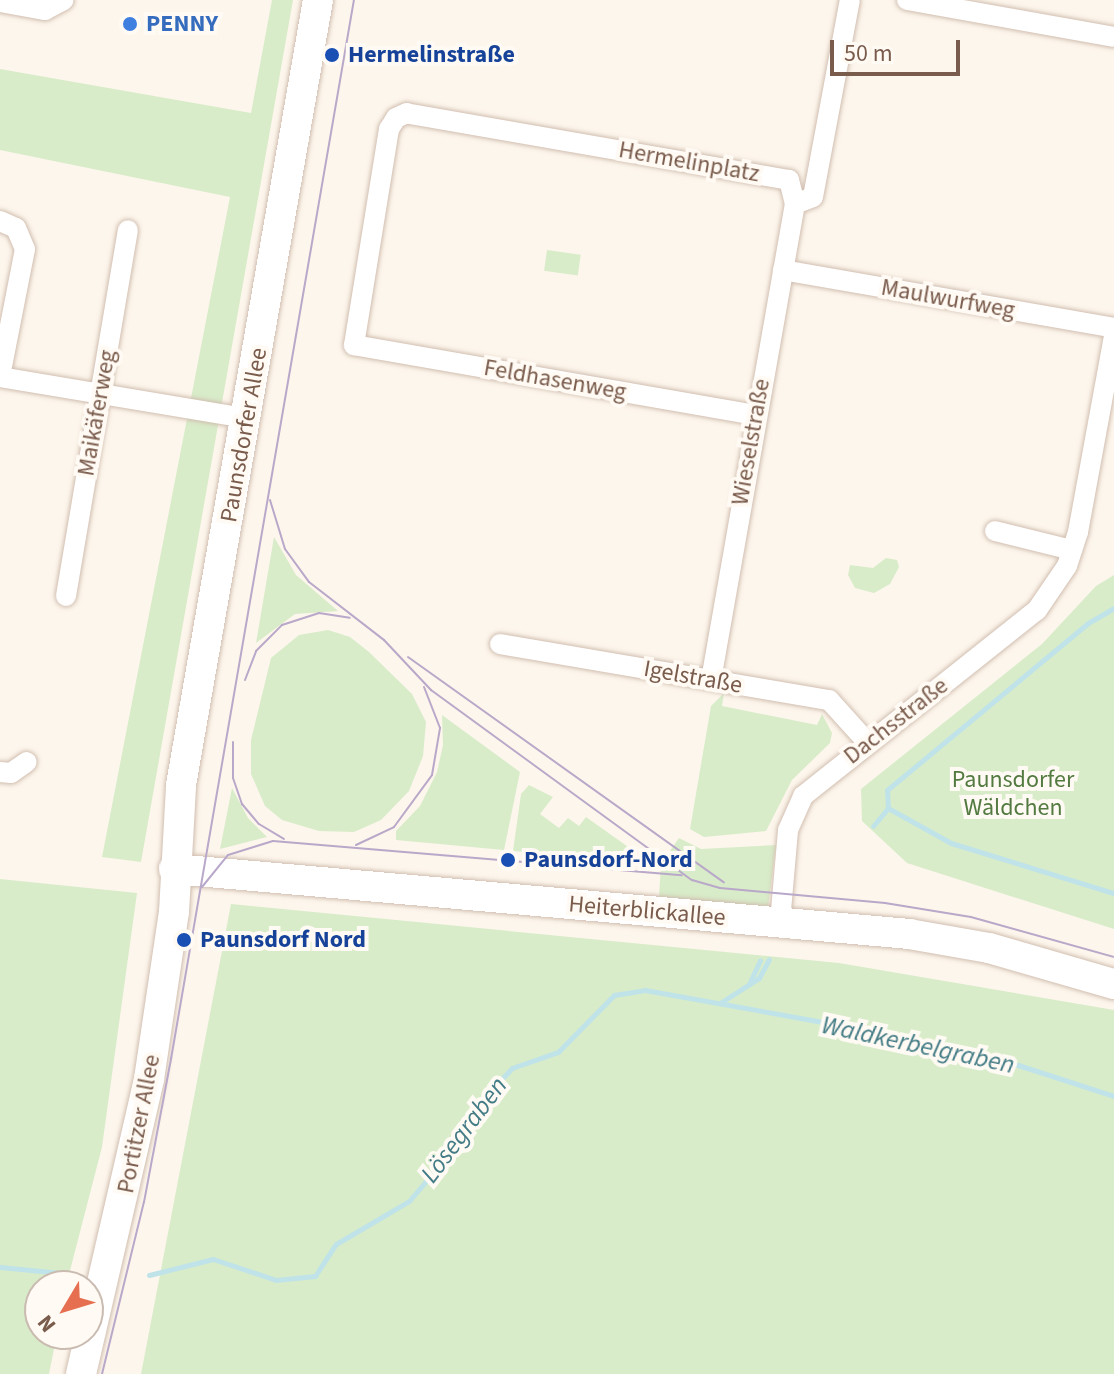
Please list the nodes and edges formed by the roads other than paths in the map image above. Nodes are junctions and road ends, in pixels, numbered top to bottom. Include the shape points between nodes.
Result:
1 (64, 0) edge
2 (318, 0) edge
3 (850, 0) edge
4 (907, 0) edge
5 (0, 2) edge
6 (1114, 37) edge
7 (795, 204) junction
8 (0, 221) edge
9 (128, 230) dead end
10 (783, 270) junction
11 (1114, 328) edge
12 (1114, 335) edge
13 (354, 345) joint
14 (0, 377) edge
15 (100, 396) junction
16 (755, 415) junction
17 (246, 418) junction
18 (995, 531) dead end
19 (1072, 550) junction
20 (66, 596) dead end
21 (500, 644) dead end
22 (711, 680) junction
23 (868, 743) junction
24 (27, 762) dead end
25 (0, 772) edge
26 (174, 869) junction
27 (780, 922) junction
28 (1114, 984) edge
29 (81, 1374) edge

1 - 5 street via 45,10
2 - 17 main road, Paunsdorfer Allee
3 - 7 street via 813,197
4 - 6 street
7 - 10 street, Wieselstraße
7 - 13 street, Hermelinplatz via 789,180 407,113 396,118 388,134
8 - 14 street via 16,228 25,249
9 - 15 street, Maikäferweg
10 - 11 street, Maulwurfweg
10 - 16 street, Wieselstraße
12 - 19 street, Dachsstraße
13 - 16 street, Feldhasenweg
14 - 15 street
15 - 17 street
15 - 20 street, Maikäferweg
16 - 22 street, Wieselstraße
17 - 26 main road, Paunsdorfer Allee via 181,785
18 - 19 street
19 - 23 street, Dachsstraße via 1037,610
21 - 22 street, Igelstraße
22 - 23 street, Igelstraße via 829,700
23 - 27 street, Dachsstraße via 819,780 794,810
24 - 25 street via 11,773
26 - 27 main road, Heiterblickallee
26 - 29 main road, Portitzer Allee via 174,912 149,1079
27 - 28 main road, Heiterblickallee via 909,934 989,948

